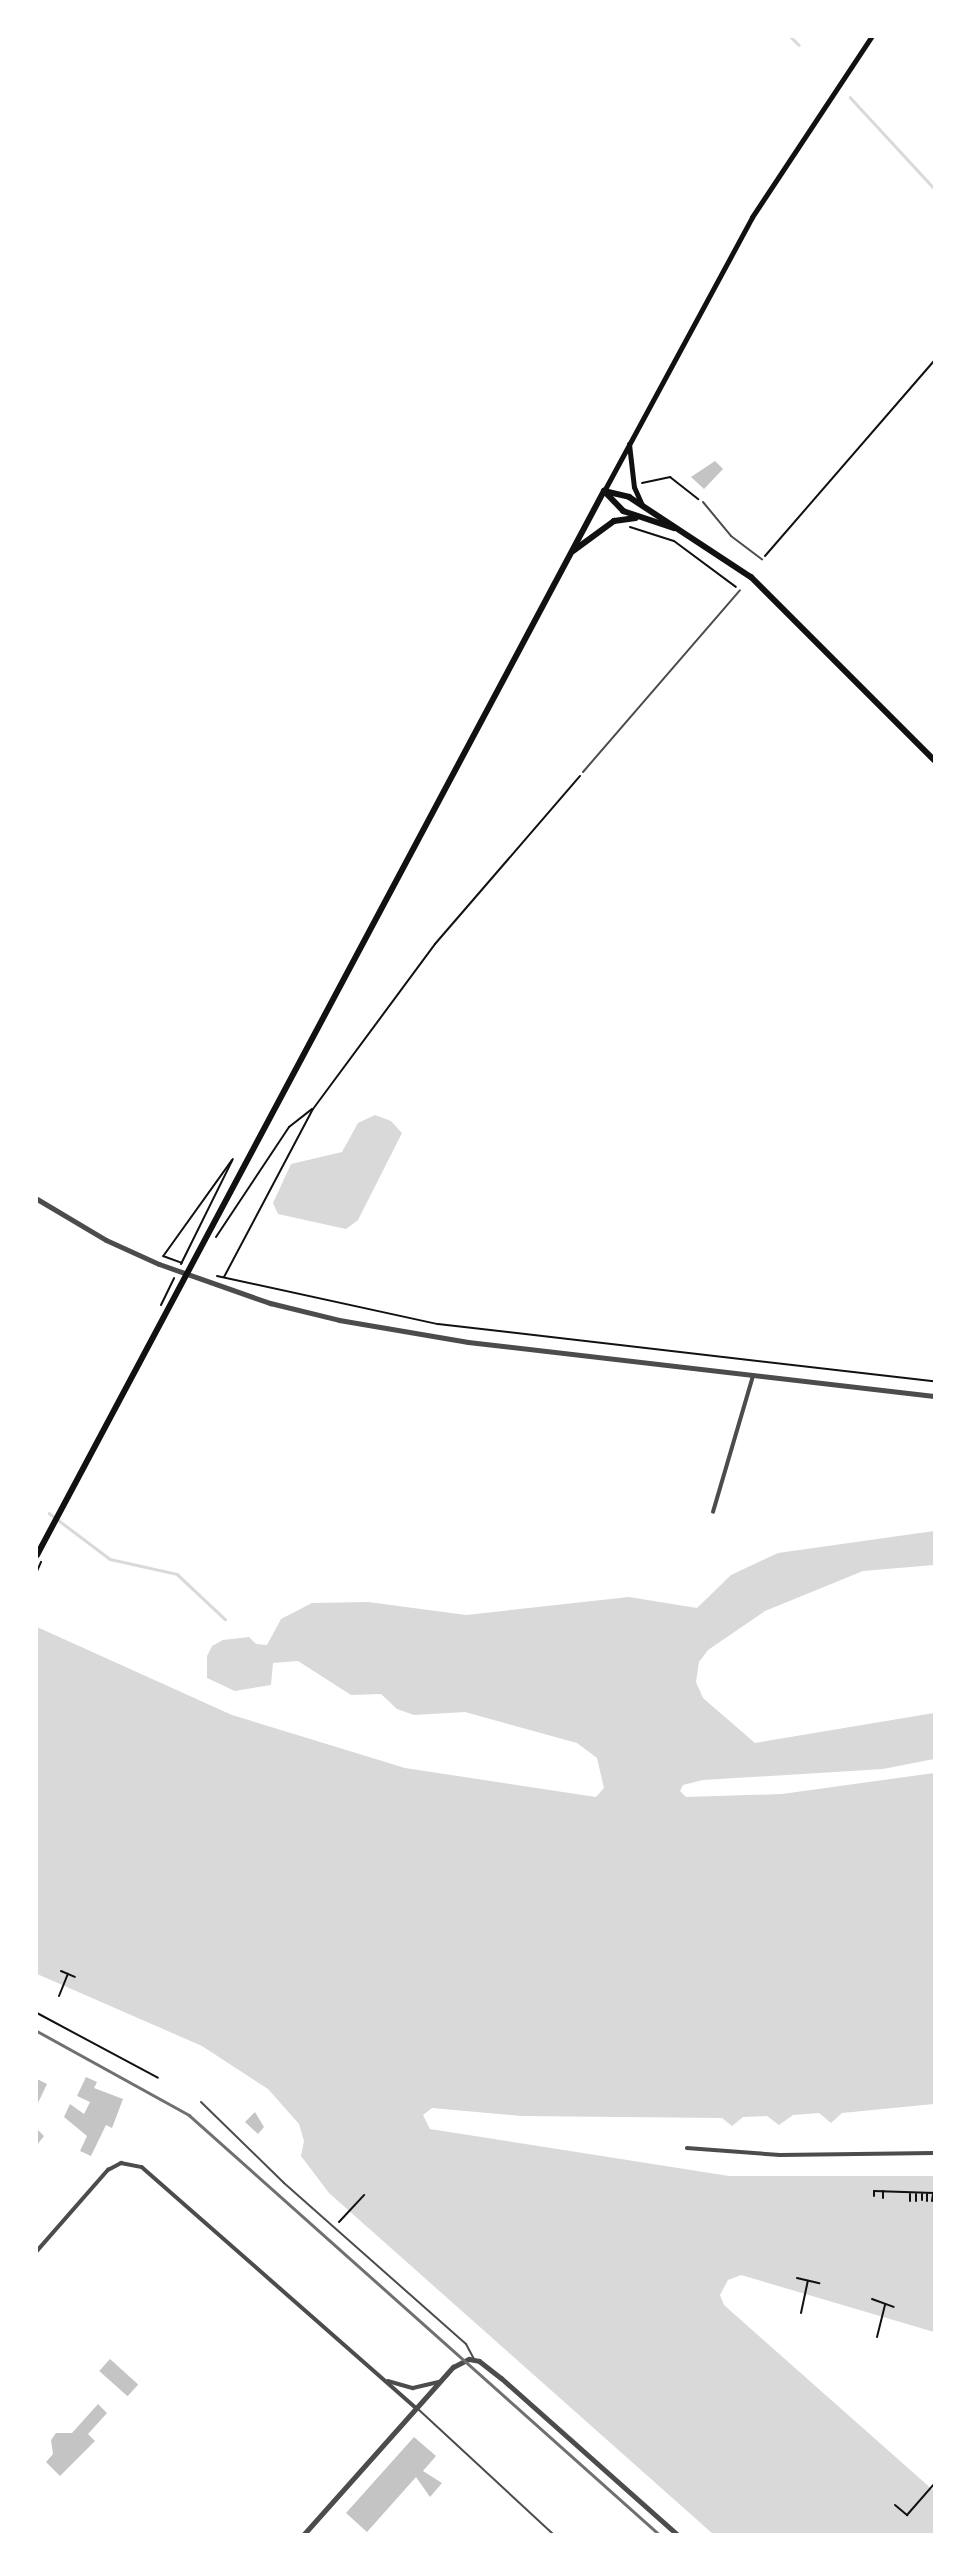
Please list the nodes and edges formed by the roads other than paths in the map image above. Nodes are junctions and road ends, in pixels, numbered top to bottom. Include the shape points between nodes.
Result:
1 (871, 37) edge
2 (629, 444) junction
3 (604, 491) junction
4 (703, 502) dead end
5 (642, 506) junction
6 (637, 518) junction
7 (675, 529) junction
8 (571, 552) junction
9 (762, 559) road end
10 (740, 590) dead end
11 (934, 760) edge
12 (583, 772) road end
13 (37, 1199) edge
14 (224, 1278) road end
15 (220, 1286) junction
16 (753, 1376) junction
17 (934, 1396) edge
18 (713, 1512) dead end
19 (37, 1555) edge
20 (201, 2102) dead end
21 (687, 2148) dead end
22 (934, 2153) edge
23 (37, 2251) edge
24 (475, 2360) junction
25 (442, 2379) junction
26 (386, 2381) junction
27 (417, 2408) junction
28 (304, 2534) edge
29 (553, 2534) edge
30 (677, 2534) edge

1 - 2 main road via 763,198
2 - 3 main road
2 - 5 main road via 634,487
3 - 5 main road via 620,493
3 - 6 main road via 612,504
3 - 8 main road
4 - 9 lane via 730,536
5 - 7 main road
6 - 7 main road
6 - 8 main road via 614,521
7 - 11 main road via 725,558 772,595
8 - 19 main road
10 - 12 lane
13 - 15 street via 106,1240
14 - 15 lane
15 - 16 street via 390,1331
16 - 17 street
16 - 18 street
20 - 24 lane via 284,2183 466,2344
21 - 22 street via 780,2155
23 - 26 street via 101,2177 121,2164 154,2175
24 - 25 street via 457,2363
24 - 30 street
25 - 26 street via 413,2388
25 - 27 street
26 - 27 street
27 - 28 street
27 - 29 lane

